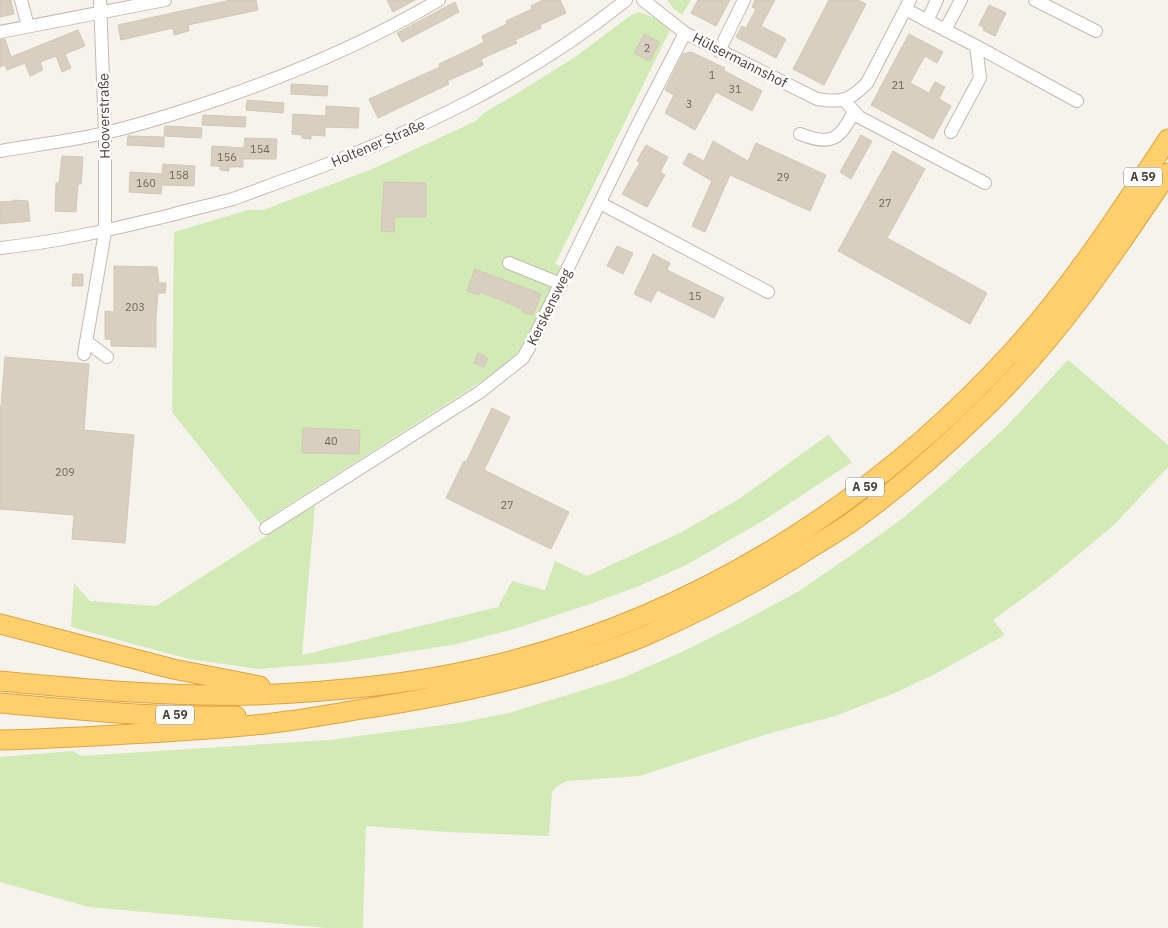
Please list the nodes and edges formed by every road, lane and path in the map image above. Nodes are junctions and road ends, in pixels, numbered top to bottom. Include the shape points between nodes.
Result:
1 (21, 0) edge
2 (165, 0) edge
3 (626, 0) edge
4 (643, 0) edge
5 (744, 0) edge
6 (937, 0) edge
7 (961, 0) edge
8 (1035, 0) edge
9 (431, 2) edge
10 (907, 5) edge
11 (100, 6) edge
12 (927, 21) junction
13 (28, 26) junction
14 (945, 30) junction
15 (1096, 31) dead end
16 (0, 32) edge
17 (685, 33) junction
18 (976, 46) junction
19 (719, 51) junction
20 (845, 100) junction
21 (1077, 101) dead end
22 (854, 111) junction
23 (951, 132) dead end
24 (105, 133) junction
25 (800, 134) dead end
26 (1168, 139) edge
27 (0, 151) edge
28 (1168, 174) edge
29 (985, 183) dead end
30 (600, 203) junction
31 (1125, 221) junction
32 (105, 232) junction
33 (0, 248) edge
34 (509, 263) dead end
35 (561, 284) junction
36 (768, 292) dead end
37 (86, 341) junction
38 (84, 354) dead end
39 (107, 357) dead end
40 (266, 528) dead end
41 (0, 624) edge
42 (0, 681) edge
43 (298, 693) junction
44 (0, 702) edge
45 (349, 711) junction
46 (0, 740) edge

1 - 13 street
2 - 11 street
3 - 32 street, Holtener Straße via 563,47 518,75 381,143 233,199
4 - 17 street, Hülsermannshof
5 - 19 street
6 - 12 street
7 - 14 street
8 - 15 street
9 - 24 street via 367,39 291,73 179,112
10 - 12 street
10 - 20 street via 867,83
11 - 13 street
11 - 24 street, Hooverstraße
12 - 14 street
13 - 16 street
14 - 18 street
17 - 19 street, Hülsermannshof
17 - 30 street, Kerskensweg
18 - 21 street
18 - 23 street via 980,78
19 - 20 street, Hülsermannshof via 817,99
20 - 22 street
22 - 25 street via 845,129 830,139 813,139
22 - 29 street via 859,117
24 - 27 street
24 - 32 street, Hooverstraße
26 - 31 highway, A 59
28 - 31 highway, A 59
30 - 35 street, Kerskensweg
30 - 36 street
31 - 43 highway, A 59 via 1090,254 1015,348 971,396 908,453 850,498 768,553 639,617 534,654 414,680
31 - 45 highway, A 59 via 1107,263 1032,358 984,410 857,519 776,570 704,609 584,659 484,687
32 - 33 street, Holtener Straße via 43,244
32 - 37 street
34 - 35 street
35 - 40 street, Kerskensweg via 523,358 502,376
37 - 38 street
37 - 39 street
41 - 43 highway via 173,669
42 - 43 highway, A 59 via 171,694
44 - 45 highway, A 59 via 179,715 286,715
45 - 46 highway via 228,728

